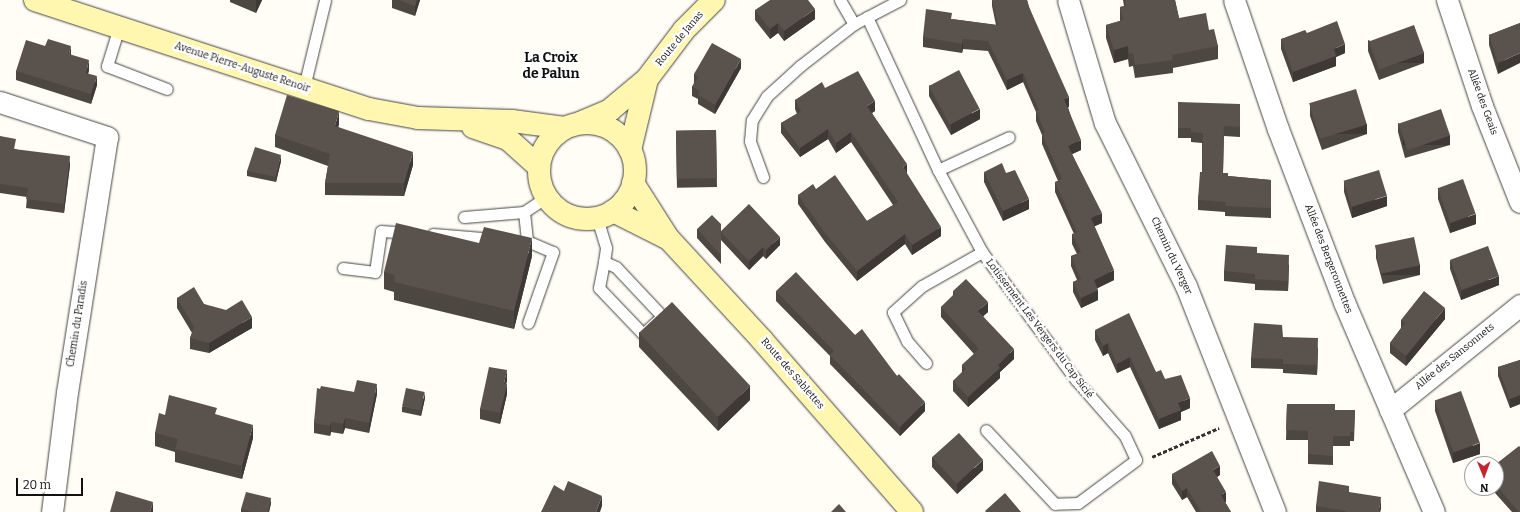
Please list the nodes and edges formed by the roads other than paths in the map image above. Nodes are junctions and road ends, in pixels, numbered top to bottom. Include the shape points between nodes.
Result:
1 (35, 0) edge
2 (325, 0) edge
3 (714, 0) edge
4 (840, 0) edge
5 (1068, 0) edge
6 (1234, 0) edge
7 (1447, 0) edge
8 (893, 1) edge
9 (867, 17) junction
10 (854, 24) junction
11 (119, 27) junction
12 (647, 79) junction
13 (304, 87) junction
14 (166, 90) dead end
15 (0, 102) edge
16 (453, 121) junction
17 (573, 126) junction
18 (1009, 137) dead end
19 (630, 150) junction
20 (539, 167) junction
21 (938, 170) junction
22 (763, 177) dead end
23 (633, 184) junction
24 (546, 197) junction
25 (1520, 202) edge
26 (524, 212) junction
27 (605, 215) junction
28 (464, 217) dead end
29 (668, 238) junction
30 (527, 241) junction
31 (982, 252) junction
32 (604, 262) junction
33 (343, 268) dead end
34 (1520, 305) edge
35 (528, 323) dead end
36 (926, 363) dead end
37 (1390, 410) junction
38 (986, 430) dead end
39 (52, 512) edge
40 (912, 512) edge
41 (1275, 512) edge
42 (1434, 512) edge

1 - 11 main road, Avenue Pierre-Auguste Renoir
2 - 13 lane
3 - 12 main road, Route de Janas via 684,30
4 - 10 lane
5 - 41 street, Chemin du Verger via 1105,123 1186,286
6 - 37 street, Allée des Bergeronnettes via 1278,129 1338,287
7 - 25 street, Allée des Geais via 1482,106
8 - 9 lane
9 - 10 lane
9 - 21 lane, Lotissement Les Vergers du Cap Sicié
10 - 22 lane via 800,66 767,96 752,120 750,141
11 - 13 main road, Avenue Pierre-Auguste Renoir
11 - 14 lane via 107,66
12 - 17 main road, Route de Janas via 610,110
12 - 19 main road, Route de Janas
13 - 16 main road, Avenue Pierre-Auguste Renoir via 369,109
15 - 39 street, Chemin du Paradis via 107,137 67,392
16 - 17 main road, Avenue Pierre-Auguste Renoir
16 - 20 main road, Avenue Pierre-Auguste Renoir via 508,139
17 - 19 main road via 595,123 610,128 622,138
17 - 20 main road via 547,144
18 - 21 lane
19 - 23 main road via 635,166
20 - 24 main road
21 - 31 lane, Lotissement Les Vergers du Cap Sicié
23 - 27 main road via 626,199
23 - 29 main road
24 - 26 lane
24 - 27 main road via 556,208 569,215 583,219
26 - 28 lane
26 - 30 lane
27 - 29 main road
27 - 32 lane
29 - 40 main road, Route des Sablettes via 762,340
30 - 33 lane via 381,231 375,272
30 - 35 lane via 552,252
31 - 36 lane, Lotissement Les Vergers du Cap Sicié via 922,286 893,312 907,341
31 - 38 lane, Lotissement Les Vergers du Cap Sicié via 1076,380 1125,436 1136,460 1078,503 1055,504
32 - 32 lane via 599,288 643,334 662,316 616,267
34 - 37 street, Allée des Sansonnets
37 - 42 street, Allée des Bergeronnettes

